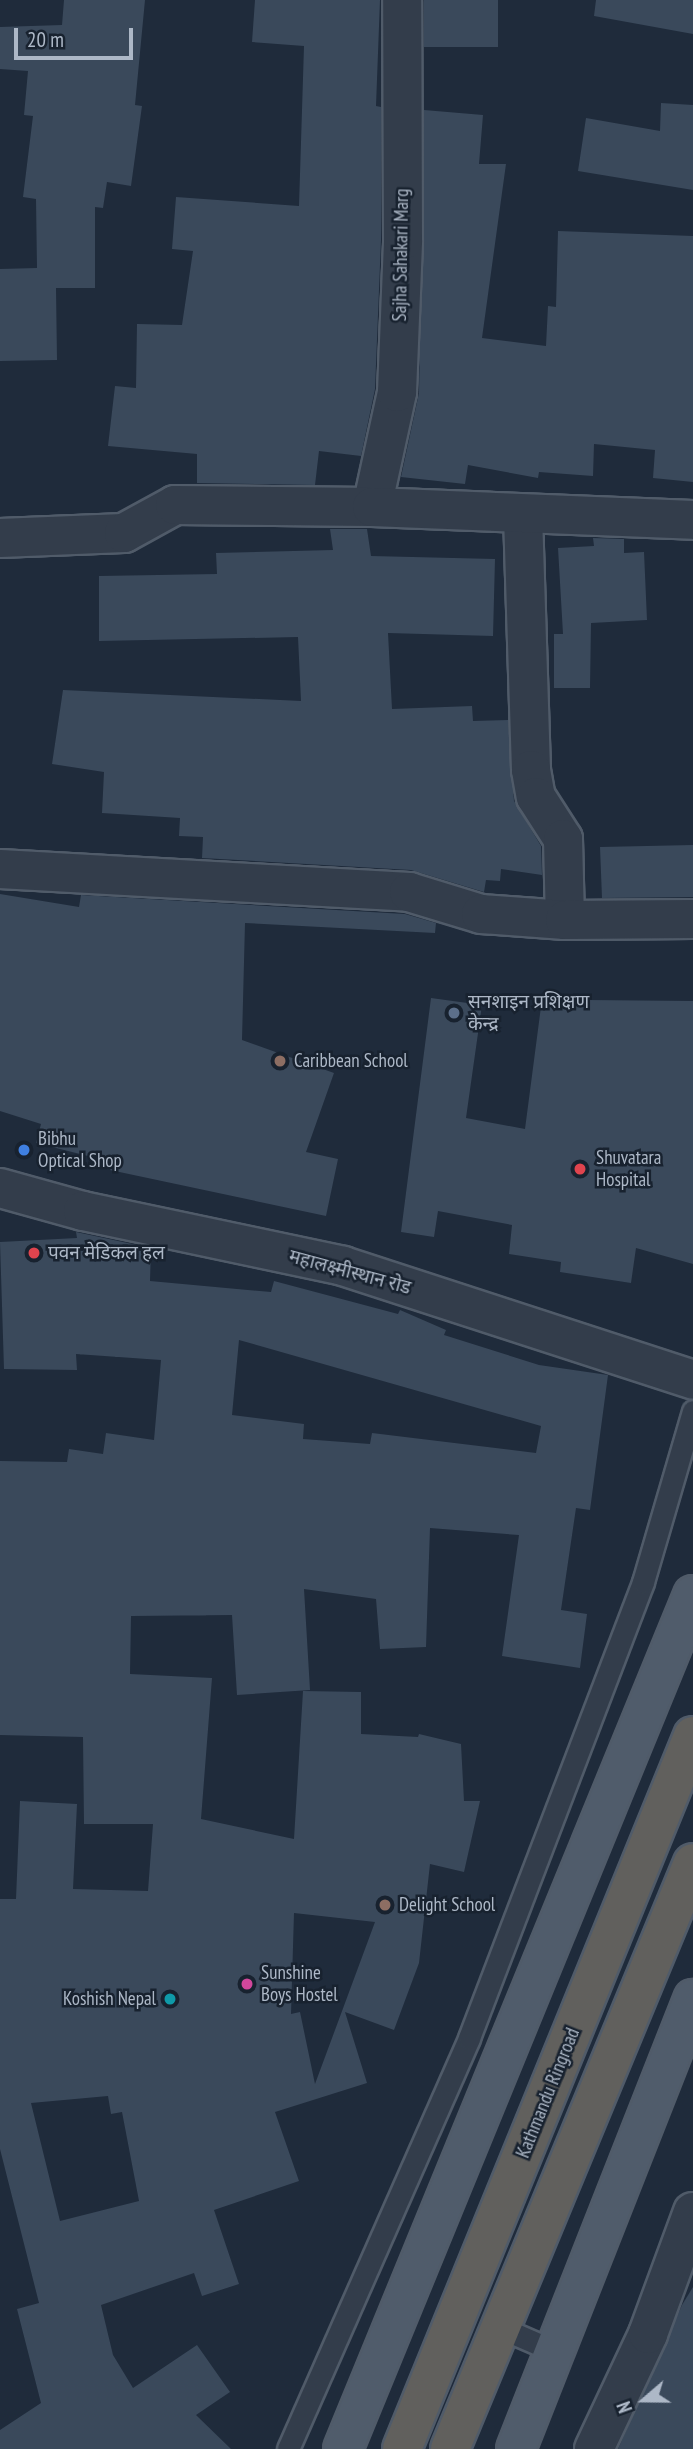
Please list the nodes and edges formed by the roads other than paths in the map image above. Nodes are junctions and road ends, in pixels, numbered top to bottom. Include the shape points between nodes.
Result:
1 (402, 0) edge
2 (372, 507) junction
3 (523, 515) junction
4 (693, 520) edge
5 (0, 538) edge
6 (0, 869) edge
7 (565, 919) junction
8 (693, 919) edge
9 (0, 1188) edge
10 (693, 1380) edge
11 (693, 1411) edge
12 (693, 1595) edge
13 (693, 1736) edge
14 (693, 1863) edge
15 (693, 1999) edge
16 (693, 2212) edge
17 (499, 2327) junction
18 (552, 2350) junction
19 (288, 2449) edge
20 (343, 2449) edge
21 (402, 2449) edge
22 (450, 2449) edge
23 (516, 2449) edge
24 (594, 2449) edge

1 - 2 street, Sajha Sahakari Marg via 403,240 397,392
2 - 3 street
2 - 5 street via 175,505 124,533
3 - 4 street
3 - 7 street via 531,770 536,797 563,839
6 - 7 street via 409,892 481,914
7 - 8 street
9 - 10 street, महालक्ष्मीस्थान रोड via 83,1211 343,1266
11 - 19 lane via 643,1582 470,2038
12 - 20 main road
13 - 21 highway, Kathmandu Ringroad
14 - 17 highway
15 - 18 main road
16 - 24 street via 648,2334
17 - 18 lane
17 - 22 highway
18 - 23 main road

